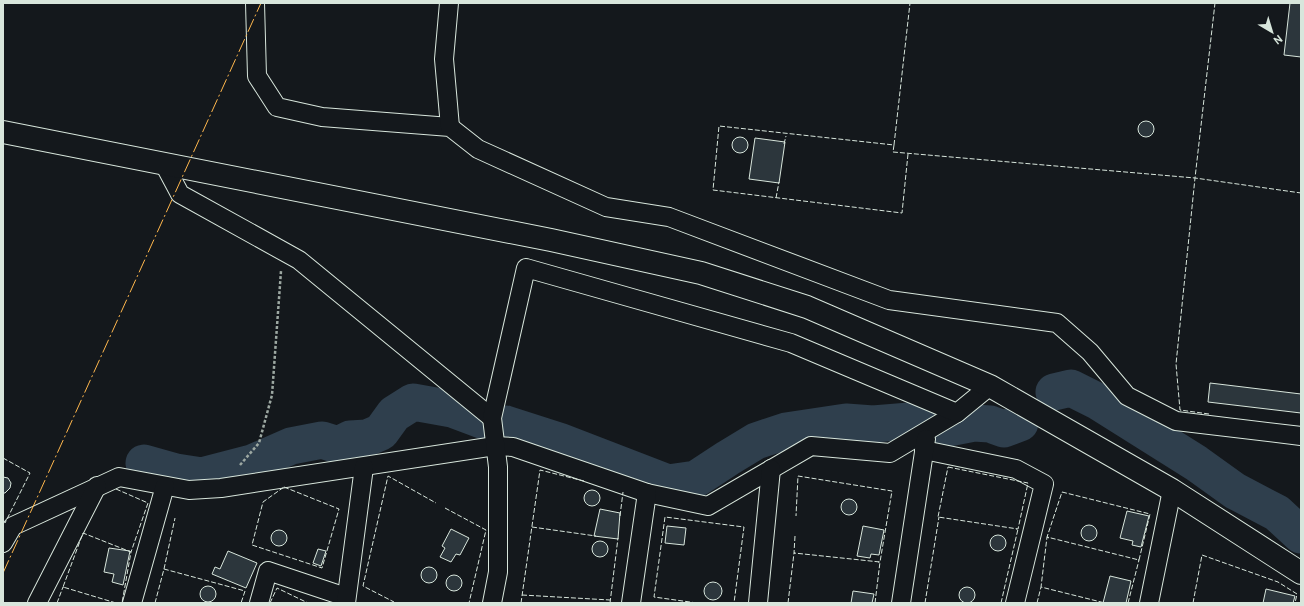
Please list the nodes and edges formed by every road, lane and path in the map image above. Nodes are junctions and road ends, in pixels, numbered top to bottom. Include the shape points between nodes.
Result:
1 (255, 3) edge
2 (449, 3) edge
3 (450, 128) junction
4 (3, 132) edge
5 (164, 164) junction
6 (282, 251) junction
7 (990, 386) junction
8 (957, 413) junction
9 (492, 418) junction
10 (927, 431) junction
11 (1301, 436) edge
12 (495, 446) junction
13 (924, 450) junction
14 (364, 466) junction
15 (771, 469) junction
16 (97, 486) junction
17 (165, 486) junction
18 (221, 488) junction
19 (1172, 490) junction
20 (647, 493) junction
21 (3, 544) edge
22 (1301, 573) edge
23 (346, 600) edge
24 (37, 603) edge
25 (132, 603) edge
26 (259, 603) edge
27 (492, 603) edge
28 (631, 603) edge
29 (758, 603) edge
30 (901, 603) edge
31 (1015, 603) edge
32 (1149, 603) edge

1 - 3 street via 257,76 277,107 322,117
2 - 3 street via 444,59
3 - 11 street via 478,149 606,207 669,217 889,300 1057,323 1090,352 1127,396 1176,421
4 - 5 street
5 - 6 street via 180,194
5 - 7 street via 551,240 701,273 807,307
6 - 9 street via 299,260
6 - 18 path via 272,395 259,443
7 - 8 street
7 - 19 street
8 - 9 street via 791,343 526,268
8 - 10 street
9 - 12 street
10 - 13 street
10 - 15 street via 890,453 811,446
12 - 14 street
12 - 20 street via 514,447
12 - 27 street via 498,467 498,572
13 - 30 street
13 - 31 street via 1016,469 1044,484
14 - 18 street
14 - 23 street
15 - 20 street via 708,506
15 - 29 street
16 - 17 street via 118,477
16 - 21 street via 13,526
16 - 24 street
17 - 18 street via 188,490
17 - 25 street
19 - 22 street
19 - 32 street
20 - 28 street
23 - 26 street via 268,571

